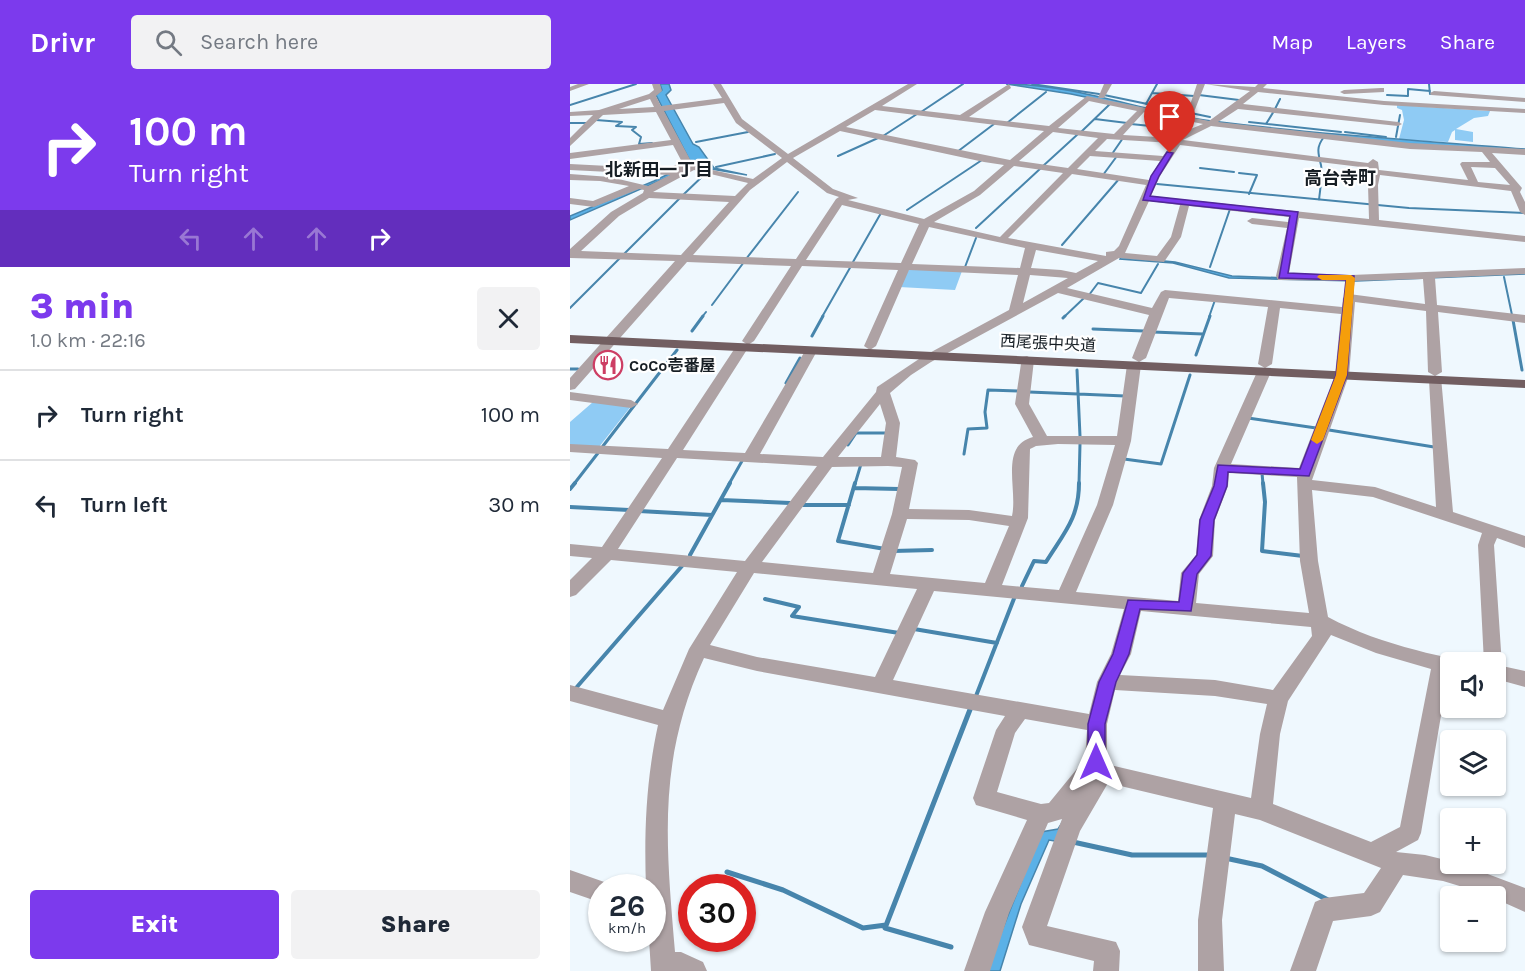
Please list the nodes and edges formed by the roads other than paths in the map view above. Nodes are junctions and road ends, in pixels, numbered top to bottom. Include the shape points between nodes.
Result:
1 (585, 84) edge
2 (656, 84) edge
3 (717, 84) edge
4 (913, 84) edge
5 (1108, 84) edge
6 (1201, 84) edge
7 (1209, 84) edge
8 (1361, 84) edge
9 (1433, 84) edge
10 (1008, 86) dead end
11 (1260, 86) edge
12 (570, 89) edge
13 (1381, 90) junction
14 (1324, 91) edge
15 (1434, 93) junction
16 (652, 96) junction
17 (1101, 96) dead end
18 (726, 100) junction
19 (1525, 100) edge
20 (1355, 101) junction
21 (1384, 103) junction
22 (1234, 106) junction
23 (874, 107) junction
24 (1436, 107) junction
25 (660, 109) junction
26 (1142, 110) junction
27 (1525, 111) edge
28 (1190, 112) dead end
29 (570, 114) edge
30 (600, 114) junction
31 (962, 118) junction
32 (1349, 118) junction
33 (1214, 123) junction
34 (570, 124) edge
35 (590, 124) junction
36 (1398, 124) dead end
37 (838, 128) junction
38 (1050, 130) junction
39 (1344, 133) dead end
40 (1105, 136) junction
41 (1117, 136) junction
42 (676, 142) junction
43 (1177, 142) junction
44 (1377, 142) junction
45 (570, 143) edge
46 (1323, 148) junction
47 (1484, 149) junction
48 (1525, 152) edge
49 (1089, 153) junction
50 (570, 156) edge
51 (786, 159) junction
52 (1166, 159) junction
53 (1012, 163) junction
54 (1497, 165) junction
55 (570, 167) edge
56 (1374, 169) junction
57 (671, 170) junction
58 (1070, 171) junction
59 (682, 173) junction
60 (570, 177) edge
61 (755, 182) junction
62 (1153, 183) junction
63 (1475, 184) junction
64 (644, 189) junction
65 (1519, 191) edge
66 (1146, 198) junction
67 (736, 199) junction
68 (843, 199) junction
69 (570, 201) edge
70 (1185, 203) junction
71 (1525, 212) edge
72 (1294, 220) junction
73 (929, 221) junction
74 (1374, 223) junction
75 (1525, 239) edge
76 (1031, 246) junction
77 (571, 254) edge
78 (684, 258) junction
79 (1114, 258) junction
80 (798, 263) junction
81 (906, 267) junction
82 (1525, 270) edge
83 (1024, 272) junction
84 (1427, 276) junction
85 (1079, 277) junction
86 (1282, 278) junction
87 (1350, 279) junction
88 (1057, 289) junction
89 (1276, 304) junction
90 (1348, 304) junction
91 (1431, 307) junction
92 (1015, 312) junction
93 (1156, 313) junction
94 (1525, 319) edge
95 (570, 332) edge
96 (614, 338) junction
97 (570, 339) edge
98 (745, 345) junction
99 (870, 346) junction
100 (949, 349) junction
101 (811, 351) junction
102 (930, 356) junction
103 (1028, 360) junction
104 (1137, 362) junction
105 (1264, 368) junction
106 (1342, 371) junction
107 (1436, 376) junction
108 (1525, 376) edge
109 (1525, 384) edge
110 (570, 386) edge
111 (882, 390) junction
112 (570, 396) edge
113 (631, 404) dead end
114 (1042, 440) junction
115 (1124, 441) junction
116 (570, 448) edge
117 (672, 453) junction
118 (750, 458) junction
119 (888, 461) junction
120 (828, 462) junction
121 (1222, 468) junction
122 (1304, 479) junction
123 (900, 514) junction
124 (1445, 515) junction
125 (1018, 522) junction
126 (1491, 531) junction
127 (1525, 542) edge
128 (570, 550) edge
129 (607, 553) junction
130 (750, 567) junction
131 (880, 578) junction
132 (929, 584) junction
133 (991, 589) junction
134 (570, 591) edge
135 (1065, 596) junction
136 (1134, 604) junction
137 (1186, 608) junction
138 (1319, 621) junction
139 (698, 649) junction
140 (1493, 652) edge
141 (1440, 662) edge
142 (1506, 674) edge
143 (1525, 679) edge
144 (1107, 682) junction
145 (880, 687) junction
146 (1440, 692) edge
147 (570, 693) edge
148 (1278, 699) junction
149 (1020, 711) junction
150 (669, 720) junction
151 (1097, 724) junction
152 (1100, 768) junction
153 (1225, 801) junction
154 (1261, 810) junction
155 (1041, 814) junction
156 (1387, 859) junction
157 (656, 874) edge
158 (570, 881) edge
159 (588, 887) edge
160 (1525, 900) edge
161 (662, 952) edge
162 (664, 968) edge
163 (694, 971) edge
164 (977, 971) edge
165 (1106, 971) edge
166 (1211, 971) edge
167 (1303, 971) edge

1 - 12 street
2 - 16 street via 658,90
3 - 18 street
4 - 23 street
5 - 17 street
6 - 28 street
7 - 11 street
8 - 13 street
9 - 15 street
10 - 31 street
11 - 14 street
11 - 22 street
13 - 14 street
13 - 21 street
14 - 20 street
15 - 19 street
15 - 24 street
16 - 25 street
16 - 30 street
18 - 25 street
18 - 51 street via 739,121
20 - 21 street
20 - 32 street
21 - 24 street
22 - 32 street
22 - 33 street
23 - 31 street
23 - 37 street
24 - 27 street
25 - 30 street
25 - 42 street
26 - 33 street
26 - 38 street via 1087,98
26 - 41 street
29 - 30 street
30 - 35 street
31 - 38 street
32 - 36 street
32 - 39 street
33 - 43 street via 1181,136
33 - 46 street
34 - 35 street
35 - 45 street
37 - 51 street
37 - 53 street
38 - 40 street
38 - 53 street
40 - 41 street
40 - 49 street
41 - 43 street
42 - 50 street
42 - 57 street via 687,163
43 - 46 street
43 - 52 street
44 - 46 street
44 - 47 street
44 - 56 street
46 - 56 street
47 - 48 street
47 - 54 street
49 - 52 street
49 - 58 street
51 - 61 street
51 - 68 street
52 - 62 street
53 - 58 street
53 - 73 street via 977,193
54 - 63 street via 1464,164
54 - 65 street
55 - 57 street
56 - 63 street
56 - 74 street
57 - 59 street
58 - 62 street
58 - 79 street via 1005,236
59 - 61 street via 693,168
59 - 64 street
60 - 64 street
61 - 67 street
62 - 66 street
63 - 65 street
64 - 67 street
64 - 69 street via 594,204
64 - 77 street
65 - 71 street
66 - 70 street
66 - 79 street via 1124,247
67 - 78 street
68 - 73 street
68 - 80 street
70 - 72 street via 1251,210 1248,221
70 - 79 street via 1176,237 1160,260
72 - 74 street
72 - 86 street
73 - 76 street
73 - 81 street
74 - 75 street
76 - 79 street
76 - 83 street
77 - 78 street
78 - 80 street
78 - 96 street
79 - 85 street
80 - 81 street
80 - 98 street
81 - 83 street
81 - 99 street
82 - 84 street
83 - 85 street
83 - 92 street
84 - 87 street
84 - 91 street
85 - 88 street
86 - 87 street
86 - 89 street
87 - 90 street
88 - 92 street
88 - 93 street
89 - 90 street
89 - 93 street via 1165,294
89 - 105 street
90 - 91 street
90 - 106 street
91 - 94 street
91 - 107 street
92 - 100 street
93 - 104 street
95 - 96 main road, 西尾張中央道
96 - 97 main road, 西尾張中央道
96 - 98 main road, 西尾張中央道
96 - 110 street
98 - 99 main road, 西尾張中央道
98 - 101 main road, 西尾張中央道
98 - 117 street
99 - 100 main road, 西尾張中央道
100 - 102 street
100 - 104 main road, 西尾張中央道
101 - 102 main road, 西尾張中央道
101 - 118 street
102 - 103 main road, 西尾張中央道
102 - 111 street
103 - 104 main road, 西尾張中央道
103 - 114 street via 1022,404
104 - 105 main road, 西尾張中央道
104 - 115 street
105 - 106 main road, 西尾張中央道
105 - 121 street
106 - 107 main road, 西尾張中央道
106 - 122 street
107 - 108 main road, 西尾張中央道
107 - 109 main road, 西尾張中央道
107 - 124 street
111 - 119 street via 893,423
111 - 120 street
112 - 113 street
114 - 115 street
114 - 125 street via 1022,447
115 - 135 street via 1105,505
116 - 117 street
117 - 118 street
117 - 129 street
118 - 120 street
119 - 120 street
119 - 123 street via 910,463
120 - 130 street
121 - 122 street
121 - 137 street via 1220,486 1207,520 1204,556 1190,573
122 - 124 street via 1375,492
122 - 138 street via 1309,561
123 - 125 street via 969,515
123 - 131 street
124 - 126 street
125 - 133 street
126 - 127 street
126 - 140 street via 1486,545
128 - 129 street
129 - 130 street
129 - 134 street
130 - 131 street
130 - 139 street
131 - 132 street
132 - 133 street
132 - 145 street
133 - 135 street
135 - 136 street
136 - 137 street
136 - 144 street via 1121,654
137 - 138 street
138 - 141 street via 1337,631
138 - 148 street via 1322,637
139 - 145 street
139 - 150 street
142 - 143 street
144 - 148 street via 1197,686
144 - 151 street
145 - 149 street
146 - 156 street via 1410,832
147 - 150 street
148 - 154 street
149 - 151 street
149 - 155 street via 1006,730 984,798
150 - 157 street via 655,810
151 - 152 street
152 - 153 street
152 - 155 street via 1055,812
152 - 165 street via 1070,827 1034,927 1038,936 1107,951
153 - 154 street
153 - 166 street via 1210,920
154 - 156 street
155 - 164 street via 997,912
156 - 160 street via 1464,876
156 - 167 street via 1371,904 1324,910
158 - 159 street
161 - 162 street
162 - 163 street via 681,965

